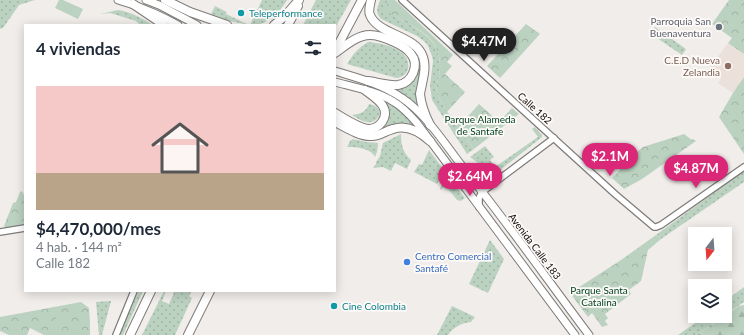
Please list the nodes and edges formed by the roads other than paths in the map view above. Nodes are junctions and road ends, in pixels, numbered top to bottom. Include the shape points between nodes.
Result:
1 (118, 0) edge
2 (146, 0) edge
3 (165, 0) edge
4 (300, 0) edge
5 (362, 0) edge
6 (371, 0) edge
7 (402, 0) edge
8 (133, 4) junction
9 (163, 24) edge
10 (176, 24) edge
11 (195, 24) edge
12 (224, 24) edge
13 (275, 24) edge
14 (288, 24) edge
15 (336, 50) edge
16 (336, 51) edge
17 (336, 71) edge
18 (368, 81) junction
19 (336, 82) edge
20 (365, 90) junction
21 (336, 114) edge
22 (336, 122) edge
23 (430, 125) junction
24 (554, 138) junction
25 (430, 141) junction
26 (744, 167) edge
27 (482, 192) junction
28 (480, 208) junction
29 (24, 228) edge
30 (0, 232) edge
31 (134, 292) edge
32 (151, 292) edge
33 (210, 292) edge
34 (116, 335) edge
35 (130, 335) edge
36 (188, 335) edge
37 (575, 335) edge
38 (589, 335) edge

1 - 8 main road
2 - 11 main road
3 - 12 highway
4 - 13 highway
4 - 14 highway
5 - 15 highway
6 - 23 highway via 369,12 373,21 412,44 421,53 424,61 420,94
7 - 24 street, Calle 182
8 - 9 highway
8 - 10 main road
16 - 18 highway via 359,38 370,35 391,40 412,54 414,70 404,83 394,85
17 - 18 main road, Avenida Calle 183
18 - 23 main road, Avenida Calle 183 via 402,98
19 - 20 main road
20 - 21 highway via 384,106 384,119 378,127 362,128
20 - 25 main road via 388,98 403,108
22 - 25 highway via 366,136 379,136 393,129 408,128
23 - 27 main road, Avenida Calle 183
24 - 26 street, Calle 182 via 654,227 661,225
24 - 27 street
25 - 28 main road
27 - 28 street via 479,198
27 - 38 main road, Avenida Calle 183
28 - 37 main road
29 - 30 street
31 - 34 street
32 - 35 highway
33 - 36 highway

